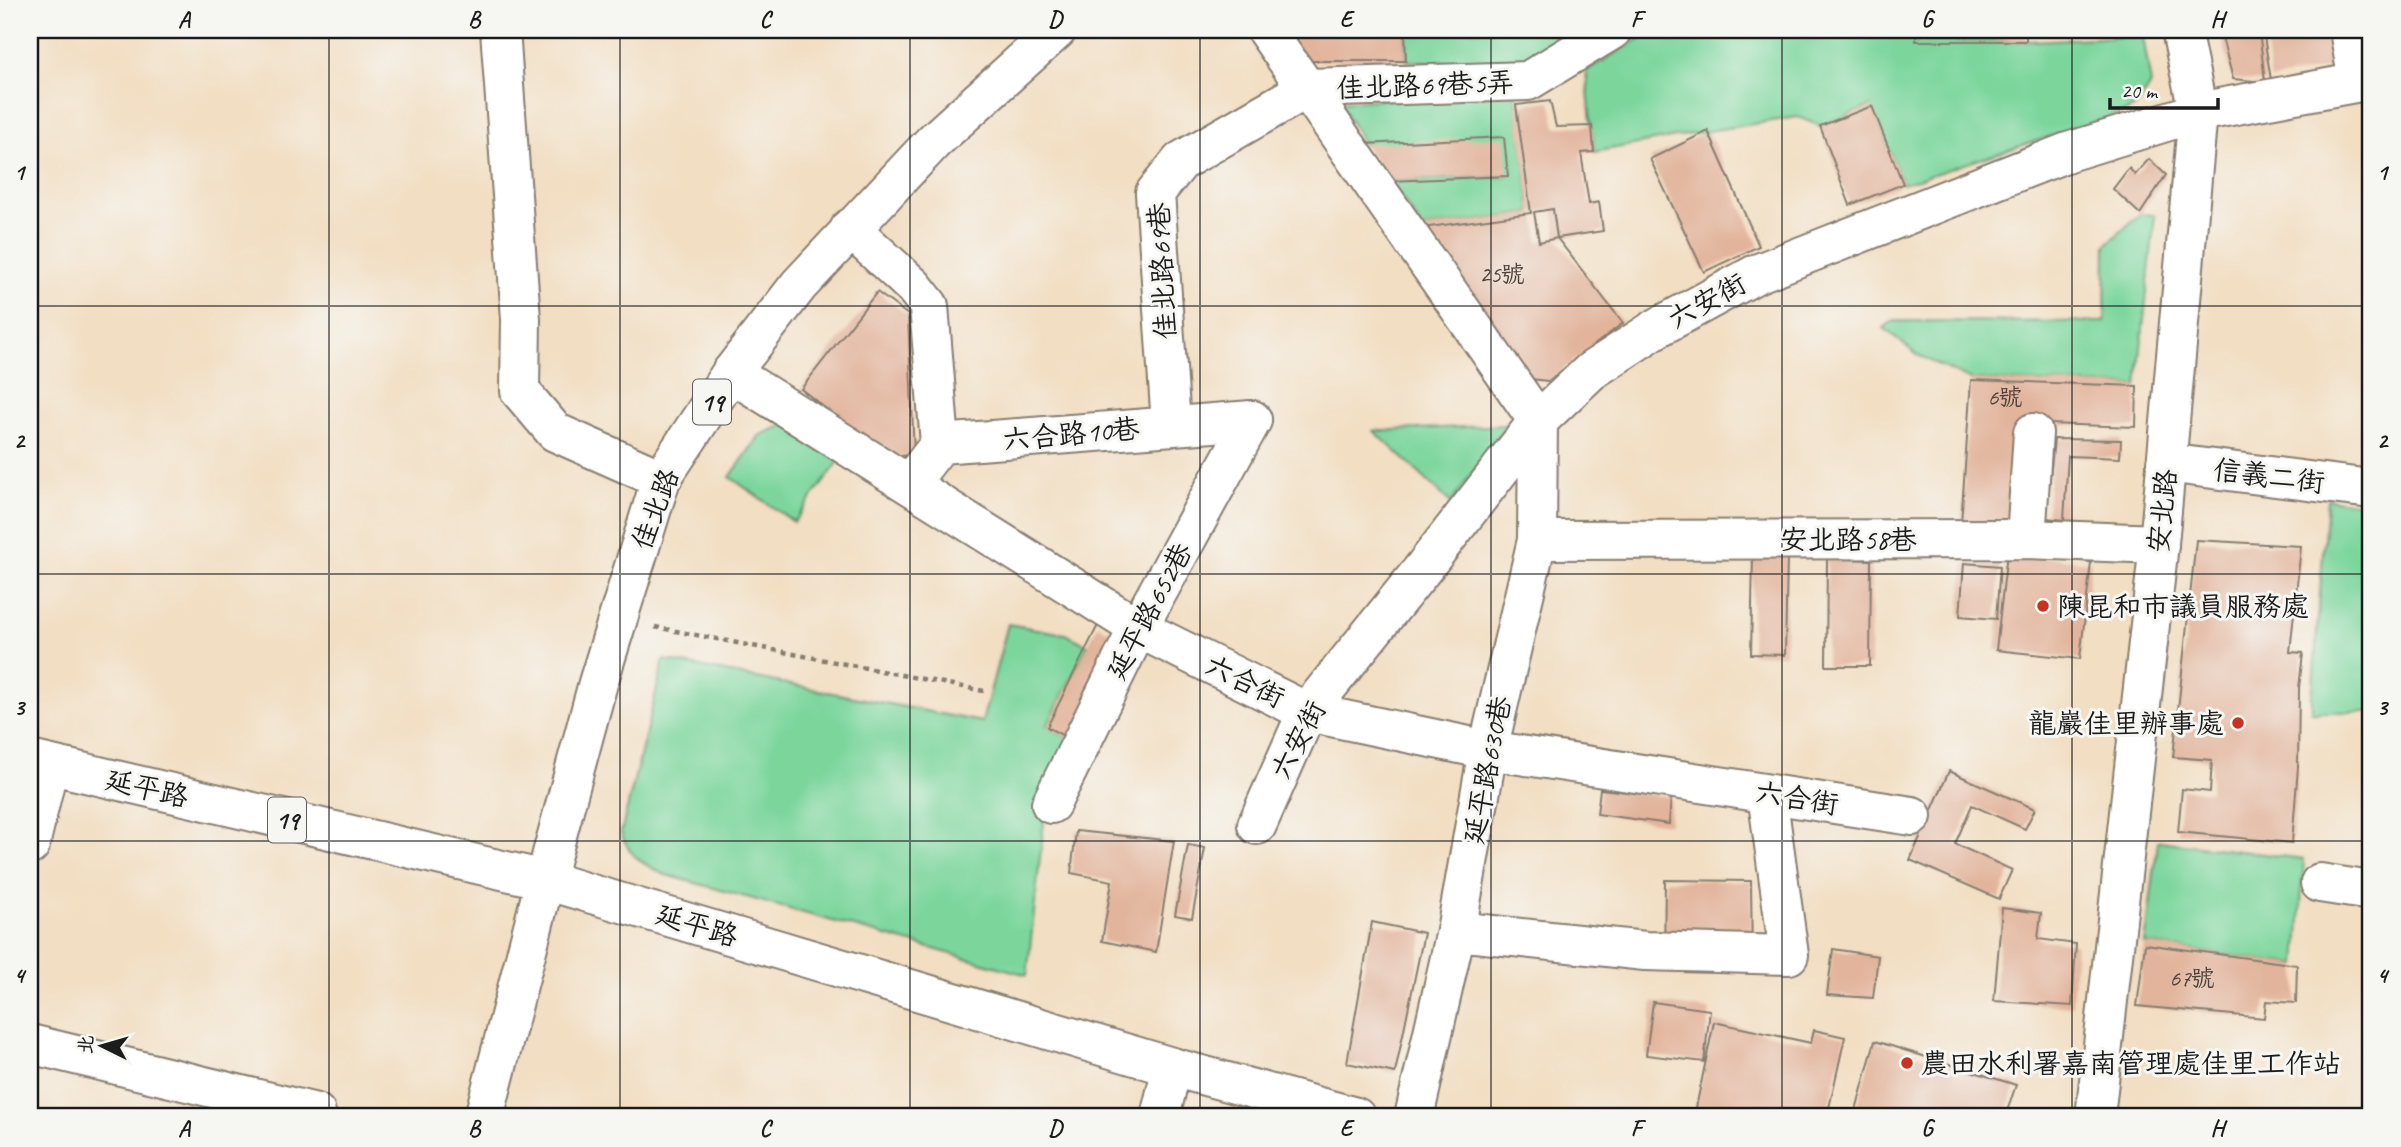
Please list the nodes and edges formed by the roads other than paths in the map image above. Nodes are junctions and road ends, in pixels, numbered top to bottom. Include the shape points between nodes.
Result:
1 (500, 30) edge
2 (1057, 30) edge
3 (1266, 30) edge
4 (1612, 30) edge
5 (2181, 30) edge
6 (2349, 30) edge
7 (2365, 81) edge
8 (1308, 88) junction
9 (2198, 111) junction
10 (850, 229) junction
11 (731, 373) junction
12 (1170, 410) dead end
13 (1252, 420) joint
14 (1538, 421) junction
15 (2034, 433) dead end
16 (940, 444) junction
17 (2166, 463) junction
18 (661, 479) junction
19 (909, 484) junction
20 (2371, 489) edge
21 (2026, 539) junction
22 (1537, 540) junction
23 (2159, 544) junction
24 (1138, 628) junction
25 (1307, 712) junction
26 (1488, 750) junction
27 (39, 763) edge
28 (1767, 794) junction
29 (1051, 804) dead end
30 (1912, 816) dead end
31 (1257, 825) dead end
32 (30, 845) edge
33 (545, 880) junction
34 (2320, 883) dead end
35 (2371, 891) edge
36 (1456, 931) junction
37 (30, 1044) edge
38 (1172, 1067) junction
39 (219, 1104) edge
40 (316, 1113) dead end
41 (484, 1117) edge
42 (1160, 1117) edge
43 (1356, 1117) edge
44 (1414, 1117) edge
45 (2095, 1117) edge

1 - 18 street via 521,319 520,391 555,432
2 - 10 street, 佳北路 / 19 via 934,141
3 - 8 street
4 - 8 street, 佳北路69巷5弄 via 1528,81
5 - 9 street, 安北路
6 - 7 street
7 - 9 street, 六安街
8 - 12 street, 佳北路69巷 via 1181,161 1155,193
8 - 14 street
9 - 14 street, 六安街 via 2068,152 1756,274 1591,370
9 - 17 street, 安北路
10 - 11 street, 佳北路 / 19 via 799,285
10 - 16 street via 929,306
11 - 18 street, 佳北路 / 19
11 - 19 street, 六合街
13 - 16 street, 六合路10巷
13 - 24 street, 延平路652巷
14 - 22 street, 延平路630巷
14 - 25 street, 六安街
15 - 21 street
16 - 19 street
17 - 20 street, 信義二街
17 - 23 street, 安北路
18 - 33 street, 佳北路 / 19 via 598,683
19 - 24 street, 六合街
21 - 22 street, 安北路58巷
21 - 23 street, 安北路58巷
22 - 26 street, 延平路630巷
23 - 45 street, 安北路
24 - 25 street, 六合街
24 - 29 street, 延平路652巷
25 - 26 street, 六合街
25 - 31 street, 六安街
26 - 28 street, 六合街
26 - 36 street, 延平路630巷
27 - 32 street
27 - 33 street, 延平路 / 19
28 - 30 street, 六合街
28 - 36 street via 1789,955 1644,951
33 - 38 street, 延平路
33 - 41 street, 佳北路
34 - 35 street
36 - 44 street, 延平路630巷
37 - 39 street
38 - 42 street
38 - 43 street, 延平路
39 - 40 street

